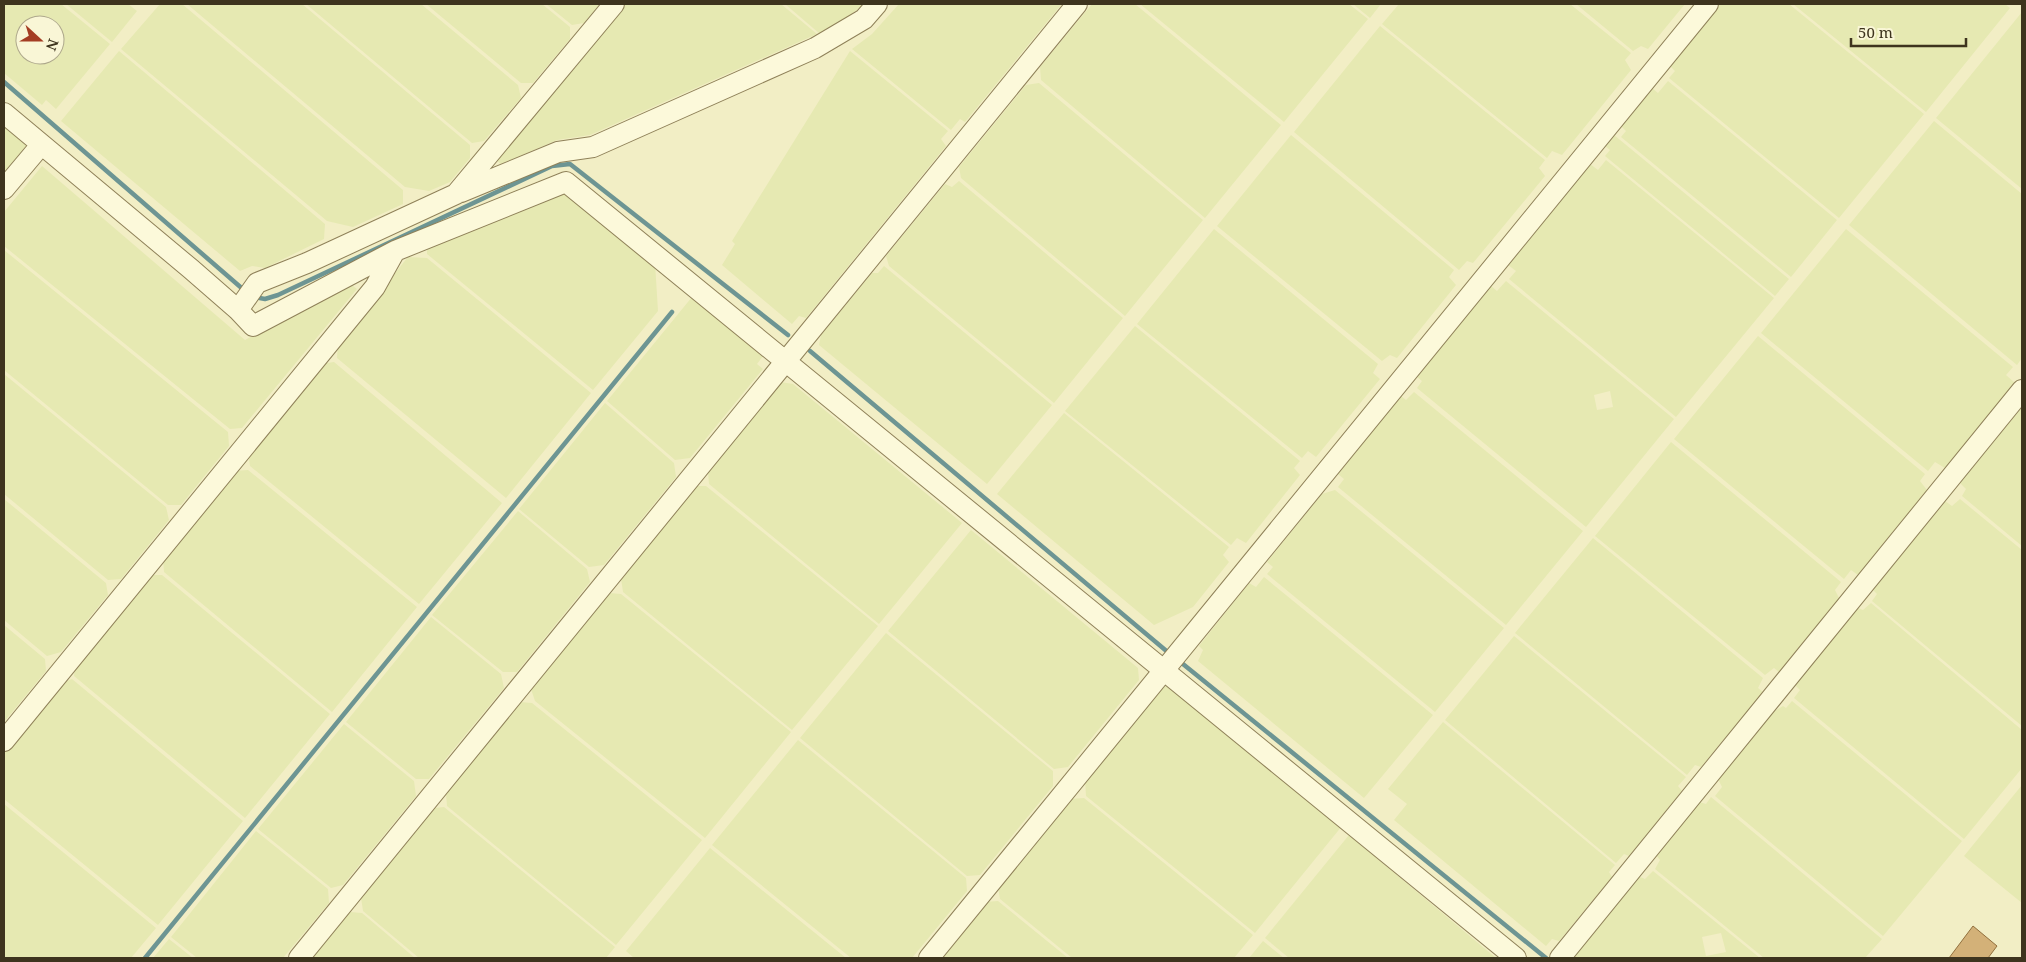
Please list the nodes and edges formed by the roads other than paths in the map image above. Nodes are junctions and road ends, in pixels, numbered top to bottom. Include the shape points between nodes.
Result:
1 (614, 4) edge
2 (877, 4) edge
3 (1076, 4) edge
4 (1708, 4) edge
5 (4, 113) edge
6 (41, 145) junction
7 (4, 189) edge
8 (456, 194) junction
9 (396, 251) junction
10 (241, 307) junction
11 (785, 360) junction
12 (2022, 390) edge
13 (1171, 662) junction
14 (4, 741) edge
15 (299, 958) edge
16 (930, 958) edge
17 (1516, 958) edge
18 (1560, 958) edge

1 - 8 street
2 - 8 street via 864,18 815,48 593,147 558,152
3 - 11 street
4 - 13 street
5 - 6 street
6 - 7 street
6 - 10 street
8 - 10 street via 257,283
9 - 10 street via 252,326
9 - 11 street via 566,182
9 - 14 street via 375,287
11 - 13 street
11 - 15 street
12 - 18 street
13 - 16 street
13 - 17 street

